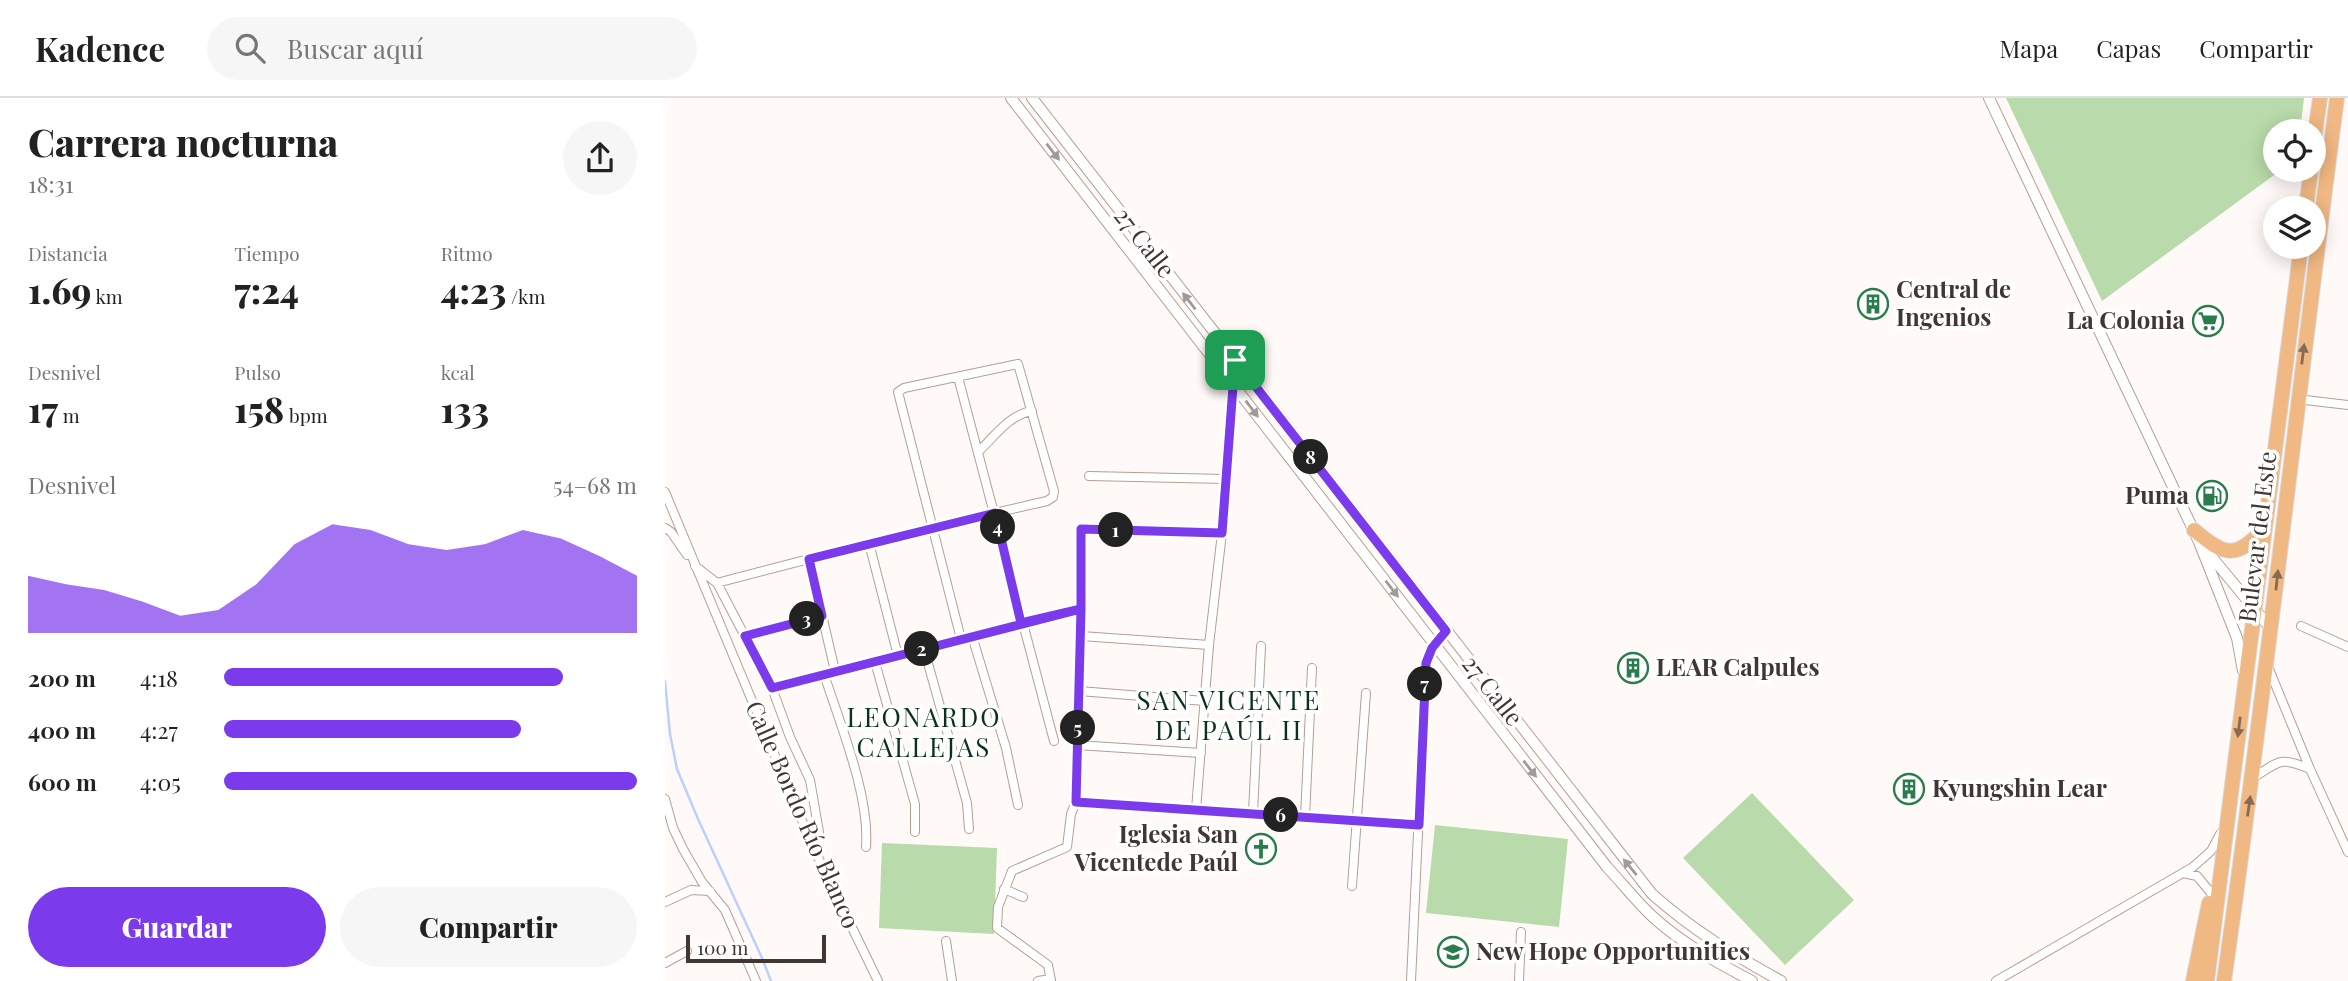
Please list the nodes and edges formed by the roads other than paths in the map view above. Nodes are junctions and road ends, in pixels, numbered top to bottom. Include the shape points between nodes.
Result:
1 (1011, 98) edge
2 (1032, 98) edge
3 (1989, 98) edge
4 (2320, 98) edge
5 (2337, 98) edge
6 (1040, 109) junction
7 (1024, 115) junction
8 (2317, 119) edge
9 (2300, 259) edge
10 (1235, 360) junction
11 (958, 377) junction
12 (1233, 385) junction
13 (2297, 398) junction
14 (2348, 405) edge
15 (1032, 411) junction
16 (2280, 418) junction
17 (979, 451) junction
18 (1089, 476) dead end
19 (1225, 480) junction
20 (665, 492) edge
21 (995, 513) junction
22 (665, 528) edge
23 (932, 528) junction
24 (2265, 528) junction
25 (2282, 528) junction
26 (1222, 533) junction
27 (2197, 536) junction
28 (869, 543) junction
29 (809, 559) junction
30 (694, 564) junction
31 (717, 583) junction
32 (1081, 609) junction
33 (2254, 609) junction
34 (822, 616) junction
35 (1021, 623) junction
36 (2301, 626) dead end
37 (2271, 629) junction
38 (1446, 631) junction
39 (745, 636) junction
40 (972, 636) junction
41 (1081, 636) junction
42 (961, 639) junction
43 (1435, 644) junction
44 (1209, 645) junction
45 (1261, 646) dead end
46 (2348, 647) edge
47 (924, 649) junction
48 (898, 656) junction
49 (875, 662) junction
50 (2266, 663) junction
51 (1312, 668) dead end
52 (835, 671) junction
53 (824, 674) junction
54 (2244, 684) junction
55 (772, 688) junction
56 (1079, 691) junction
57 (1366, 692) dead end
58 (1205, 701) junction
59 (1054, 741) dead end
60 (1077, 744) junction
61 (1201, 753) junction
62 (2310, 769) junction
63 (2253, 778) junction
64 (665, 801) edge
65 (1076, 802) junction
66 (1018, 805) dead end
67 (1196, 810) junction
68 (2229, 810) junction
69 (1253, 813) junction
70 (1305, 817) junction
71 (1356, 821) junction
72 (1419, 825) junction
73 (969, 829) dead end
74 (915, 832) dead end
75 (2220, 834) junction
76 (813, 847) junction
77 (866, 847) dead end
78 (2348, 852) edge
79 (2183, 873) junction
80 (1352, 887) dead end
81 (1648, 888) junction
82 (1004, 889) junction
83 (710, 891) junction
84 (2211, 893) junction
85 (1023, 897) dead end
86 (1636, 898) junction
87 (665, 902) edge
88 (1678, 917) junction
89 (1663, 925) junction
90 (1521, 932) dead end
91 (946, 940) dead end
92 (688, 951) dead end
93 (665, 964) edge
94 (2208, 975) edge
95 (2227, 977) edge
96 (1051, 980) edge
97 (1773, 980) edge
98 (756, 981) edge
99 (878, 981) edge
100 (952, 981) edge
101 (1038, 981) edge
102 (1411, 981) edge
103 (1519, 981) edge
104 (1752, 981) edge
105 (1996, 981) edge
106 (2193, 981) edge

1 - 7 street, 27 Calle
2 - 6 street, 27 Calle
3 - 27 street
4 - 8 highway
13 -> 5 highway, Bulevar del Este
6 - 7 street
10 -> 6 street, 27 Calle
7 -> 12 street, 27 Calle
9 - 16 highway, Bulevar del Este
10 - 12 street
10 - 38 street, 27 Calle
11 - 15 street via 1018,364
11 - 17 street
11 - 23 street via 898,392
12 - 19 street
12 -> 43 street, 27 Calle
13 - 14 street
13 - 25 highway, Bulevar del Este
15 - 17 street via 1006,425
15 - 21 street via 1053,497
16 - 24 highway, Bulevar del Este
16 - 25 highway via 2288,423
17 - 21 street
18 - 19 street
19 - 26 street
20 - 30 street, Calle Bordo Río Blanco
21 - 23 street
21 - 35 street
22 - 30 street
23 - 28 street
23 - 42 street
24 - 27 highway via 2232,552
24 - 33 highway, Bulevar del Este
37 -> 25 highway, Bulevar del Este
26 - 32 street via 1081,529
26 - 44 street
27 - 33 street
27 - 54 street via 2237,638
28 - 29 street
28 - 48 street
29 - 31 street
29 - 34 street
30 - 31 street
30 - 76 street, Calle Bordo Río Blanco
31 - 39 street
32 - 35 street
32 - 41 street
33 - 37 street
33 - 54 highway, Bulevar del Este
34 - 39 street
34 - 52 street
35 - 40 street
35 - 59 street
36 - 46 street
37 - 50 highway, Bulevar del Este
38 - 43 street
81 -> 38 street, 27 Calle
39 - 55 street
40 - 42 street
40 - 66 street
41 - 44 street
41 - 56 street
42 - 47 street
43 - 72 street via 1426,663
43 -> 86 street, 27 Calle via 1607,867
44 - 58 street
45 - 69 street
47 - 48 street
47 - 73 street via 967,803
48 - 49 street
49 - 52 street
49 - 74 street via 915,804
50 - 62 street
50 - 63 highway, Bulevar del Este
51 - 70 street
52 - 53 street
53 - 55 street
53 - 77 street via 864,804
54 -> 68 highway, Bulevar del Este
55 - 76 street via 810,780 819,832
56 - 58 street
56 - 60 street
57 - 71 street
58 - 61 street
60 - 61 street
60 - 65 street
61 - 67 street
62 - 63 street via 2286,761
62 - 78 street
95 -> 63 highway, Bulevar del Este
64 - 83 street via 683,849
65 - 67 street
65 - 82 street via 1067,848 1012,871
67 - 69 street
68 - 75 highway
68 - 94 highway, Bulevar del Este
69 - 70 street
70 - 71 street
71 - 72 street
71 - 80 street
72 - 102 street
75 - 79 street via 2209,854
75 - 84 highway
76 - 99 street, Calle Bordo Río Blanco
79 - 84 street via 2197,876
79 - 105 street
81 - 86 street
81 - 88 street, 27 Calle
82 - 85 street
82 - 96 street via 998,930 1048,965
83 - 87 street via 691,890
83 - 98 street via 725,911
84 - 106 highway
86 - 89 street, 27 Calle
88 - 89 street
88 - 97 street, 27 Calle
89 - 104 street, 27 Calle via 1703,955
90 - 103 street
91 - 100 street
92 - 93 street
96 - 101 street

